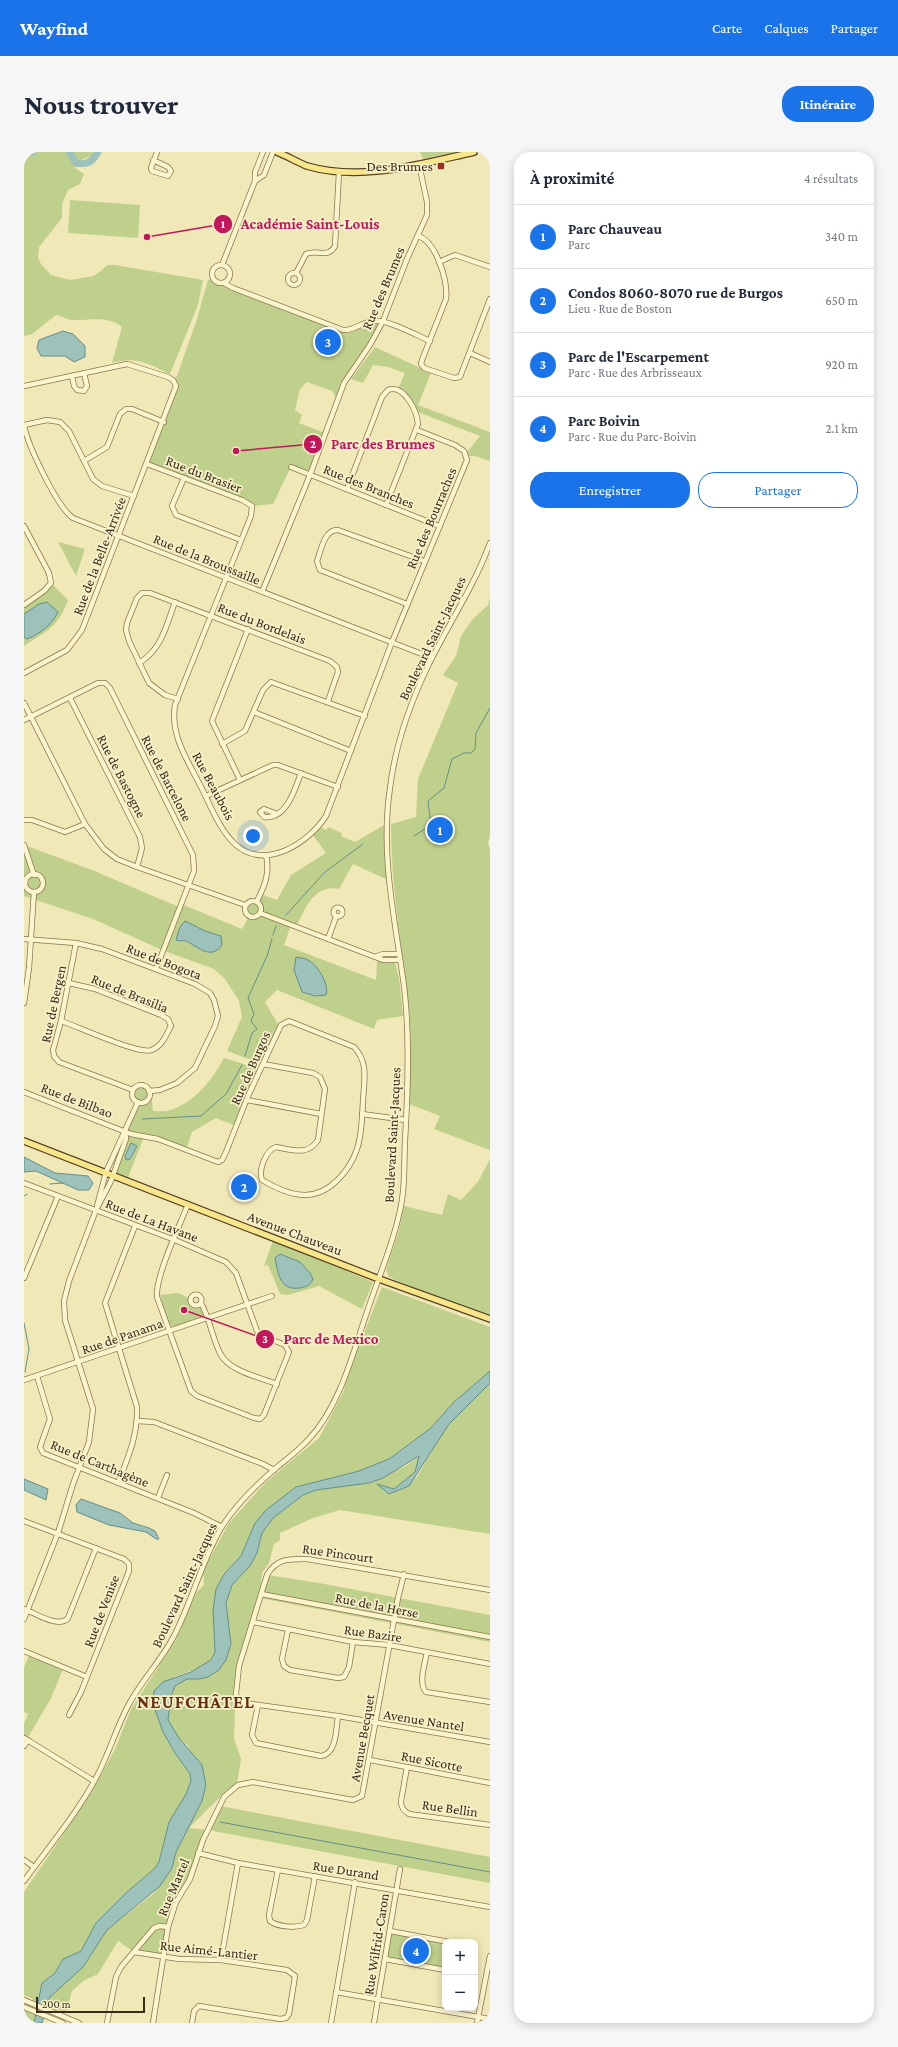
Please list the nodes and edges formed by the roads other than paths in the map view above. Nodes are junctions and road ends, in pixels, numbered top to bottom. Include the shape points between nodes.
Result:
1 (157, 152) edge
2 (263, 152) edge
3 (273, 152) edge
4 (277, 152) edge
5 (474, 152) edge
6 (153, 160) dead end
7 (419, 164) junction
8 (339, 172) junction
9 (256, 181) junction
10 (418, 236) junction
11 (439, 262) junction
12 (222, 265) junction
13 (490, 266) edge
14 (296, 273) dead end
15 (224, 283) junction
16 (490, 300) edge
17 (383, 321) junction
18 (430, 341) junction
19 (470, 353) junction
20 (490, 362) edge
21 (84, 373) junction
22 (72, 376) junction
23 (24, 386) edge
24 (164, 422) junction
25 (24, 425) edge
26 (417, 430) junction
27 (84, 462) junction
28 (147, 464) junction
29 (291, 467) dead end
30 (310, 475) junction
31 (184, 478) junction
32 (347, 489) junction
33 (134, 496) junction
34 (386, 505) junction
35 (252, 506) joint
36 (24, 526) edge
37 (439, 526) junction
38 (119, 536) junction
39 (241, 540) junction
40 (490, 543) edge
41 (424, 561) junction
42 (227, 579) junction
43 (262, 592) junction
44 (174, 602) junction
45 (407, 604) junction
46 (24, 605) edge
47 (212, 615) junction
48 (248, 629) junction
49 (392, 642) junction
50 (432, 658) junction
51 (139, 663) junction
52 (24, 673) edge
53 (70, 698) junction
54 (178, 699) junction
55 (328, 701) junction
56 (24, 703) edge
57 (254, 712) junction
58 (30, 716) junction
59 (365, 716) junction
60 (24, 720) edge
61 (222, 744) junction
62 (352, 751) junction
63 (301, 773) junction
64 (240, 780) junction
65 (338, 786) junction
66 (206, 796) junction
67 (277, 814) dead end
68 (24, 820) edge
69 (85, 824) junction
70 (24, 845) edge
71 (266, 855) junction
72 (137, 867) junction
73 (34, 874) junction
74 (188, 886) junction
75 (34, 892) junction
76 (257, 901) junction
77 (245, 905) junction
78 (260, 914) junction
79 (336, 917) dead end
80 (24, 939) edge
81 (328, 939) junction
82 (31, 940) junction
83 (76, 943) junction
84 (399, 954) junction
85 (377, 956) junction
86 (400, 960) junction
87 (156, 969) junction
88 (69, 983) junction
89 (24, 1003) edge
90 (61, 1021) junction
91 (263, 1064) junction
92 (133, 1090) junction
93 (24, 1092) edge
94 (149, 1092) junction
95 (247, 1100) junction
96 (138, 1102) junction
97 (321, 1114) junction
98 (362, 1114) junction
99 (406, 1120) junction
100 (123, 1130) junction
101 (24, 1141) edge
102 (105, 1175) junction
103 (113, 1175) junction
104 (24, 1183) edge
105 (58, 1196) junction
106 (188, 1205) junction
107 (96, 1210) junction
108 (135, 1226) junction
109 (175, 1240) junction
110 (24, 1278) edge
111 (379, 1278) junction
112 (272, 1296) dead end
113 (201, 1303) dead end
114 (247, 1305) junction
115 (208, 1318) junction
116 (490, 1319) edge
117 (169, 1331) junction
118 (119, 1348) junction
119 (79, 1362) junction
120 (37, 1376) junction
121 (24, 1380) edge
122 (276, 1384) junction
123 (137, 1421) junction
124 (79, 1468) junction
125 (274, 1470) junction
126 (167, 1475) dead end
127 (118, 1483) junction
128 (158, 1498) junction
129 (24, 1521) edge
130 (222, 1527) junction
131 (58, 1533) junction
132 (96, 1548) junction
133 (404, 1574) junction
134 (490, 1590) edge
135 (261, 1594) junction
136 (26, 1610) edge
137 (24, 1619) edge
138 (394, 1619) junction
139 (253, 1622) junction
140 (288, 1630) junction
141 (490, 1637) edge
142 (353, 1642) junction
143 (389, 1646) junction
144 (24, 1650) edge
145 (427, 1652) junction
146 (490, 1664) edge
147 (87, 1677) junction
148 (237, 1698) joint
149 (490, 1702) edge
150 (258, 1705) junction
151 (70, 1715) dead end
152 (338, 1716) junction
153 (376, 1723) junction
154 (26, 1739) edge
155 (490, 1742) edge
156 (24, 1746) edge
157 (370, 1760) junction
158 (407, 1767) junction
159 (94, 1781) junction
160 (490, 1783) edge
161 (490, 1825) edge
162 (198, 1853) junction
163 (24, 1860) edge
164 (238, 1863) junction
165 (34, 1867) junction
166 (400, 1869) dead end
167 (278, 1870) junction
168 (315, 1876) junction
169 (24, 1881) edge
170 (355, 1882) junction
171 (396, 1889) junction
172 (490, 1907) edge
173 (168, 1927) junction
174 (390, 1932) junction
175 (442, 1941) edge
176 (134, 1952) junction
177 (490, 1956) edge
178 (164, 1957) junction
179 (384, 1959) junction
180 (221, 1960) junction
181 (442, 1969) edge
182 (336, 1992) junction
183 (378, 1999) junction
184 (24, 2000) edge
185 (24, 2007) edge
186 (478, 2017) junction
187 (490, 2019) edge
188 (63, 2023) edge
189 (79, 2023) edge
190 (107, 2023) edge
191 (153, 2023) edge
192 (192, 2023) edge
193 (331, 2023) edge
194 (374, 2023) edge
195 (477, 2023) edge

1 - 6 street
2 - 9 street via 255,172
3 - 9 street via 264,175
4 - 8 main road via 307,166
5 - 7 main road
7 - 8 main road via 377,172
7 - 10 street, Rue des Brumes via 428,211
8 - 14 street via 335,246 327,254 306,254
9 - 12 street
10 - 11 street via 428,244
10 - 17 street, Rue des Brumes
11 - 13 street via 455,255
11 - 18 street via 447,291
12 - 15 street via 230,274
12 - 15 street via 214,268 211,275 216,283
15 - 17 street via 343,330 350,330 364,322
16 - 19 street
17 - 18 street
17 - 30 street, Rue des Brumes via 344,383
18 - 19 street via 421,364 424,368 454,378 463,373
19 - 20 street
21 - 22 street
21 - 22 street via 87,386 84,391 74,386
21 - 24 street, Rue de la Belle-Arrivée via 127,364 173,380 176,390
22 - 23 street
24 - 27 street via 126,409 120,414 106,447
24 - 28 street, Rue de la Belle-Arrivée
25 - 27 street via 47,420 60,422 69,431
25 - 38 street, Rue de la Broussaille via 29,444 63,509 73,518
26 - 32 street via 418,417 408,398 394,390 388,390 382,397
26 - 34 street
26 - 37 street, Rue des Bourraches via 455,445 467,456
27 - 33 street via 97,483
28 - 31 street, Rue du Brasier
28 - 33 street, Rue de la Belle-Arrivée
29 - 30 street, Rue des Branches
30 - 32 street, Rue des Branches
30 - 43 street, Rue des Brumes
31 - 35 street, Rue du Brasier
31 - 39 street via 172,506 176,515
32 - 34 street, Rue des Branches
33 - 38 street, Rue de la Belle-Arrivée
34 - 37 street, Rue des Branches
35 - 39 street, Rue Beaubois via 251,516
36 - 46 street via 49,573 51,583
37 - 41 street, Rue des Bourraches
38 - 42 street, Rue de la Broussaille
38 - 52 street, Rue de la Belle-Arrivée via 91,609 74,642 58,656
39 - 42 street, Rue Beaubois
40 - 50 street, Boulevard Saint-Jacques
41 - 45 street, Rue des Bourraches
41 - 45 street via 338,530 331,531 326,536 317,561 320,570
42 - 43 street, Rue de la Broussaille
42 - 47 street, Rue Beaubois
43 - 49 street, Rue de la Broussaille
44 - 47 street, Rue du Bordelais
44 - 51 street via 158,646
44 - 51 street, Rue du Bordelais via 150,593 142,593 137,598 126,630
45 - 49 street, Rue des Bourraches
47 - 48 street, Rue du Bordelais
47 - 54 street, Rue Beaubois
48 - 55 street, Rue du Bordelais via 334,664 337,667 337,678
48 - 61 street via 212,718
49 - 50 street, Rue de la Broussaille
49 - 59 street
50 - 84 street, Boulevard Saint-Jacques via 403,726 390,785 386,824 387,860
51 - 54 street via 149,683
53 - 58 street, Rue de Barcelone
53 - 72 street, Rue de Bastogne via 140,837 142,848
53 - 74 street, Rue de Barcelone via 98,683 105,683 110,688 193,855 194,871
54 - 66 street, Rue Beaubois via 174,714 175,732
55 - 57 street via 271,682 262,690
55 - 59 street
56 - 58 street
57 - 61 street via 246,731
57 - 62 street
58 - 60 street, Rue de Barcelone
58 - 69 street
59 - 62 street
61 - 64 street
62 - 65 street
63 - 64 street via 273,765
63 - 65 street
63 - 67 street via 294,793
64 - 66 street
65 - 71 street via 326,816 312,834 296,846
66 - 71 street, Rue Beaubois via 221,825 236,845
68 - 69 street via 32,820 65,832
69 - 72 street via 110,854
70 - 73 street
71 - 76 street via 269,867 267,879
72 - 74 street
73 - 75 street via 41,878 43,883 41,888
73 - 75 street via 28,877 25,885 28,890
74 - 77 street
74 - 87 street, Rue de Barcelone
75 - 82 street
76 - 77 street via 252,900
76 - 78 street via 261,906
77 - 78 street via 245,912 249,916
78 - 81 street
79 - 81 street
80 - 82 street, Rue de Bogota
81 - 85 street
82 - 83 street, Rue de Bogota
82 - 89 street
83 - 87 street, Rue de Bogota via 102,949
83 - 88 street, Rue de Bergen
84 - 85 street
84 - 86 street, Boulevard Saint-Jacques
85 - 86 street via 383,960
86 - 99 street, Boulevard Saint-Jacques via 405,990 407,1041
87 - 94 street, Rue de Bogota via 203,988 214,1000 218,1016 195,1068 177,1083
88 - 90 street, Rue de Bergen
88 - 90 street, Rue de Brasilia via 95,989 161,1014 168,1019 170,1026 165,1039 147,1051 132,1048
90 - 92 street, Rue de Bergen via 54,1050 56,1059
91 - 95 street, Rue de Burgos
91 - 97 street via 297,1069 313,1073 320,1078 324,1089
91 - 98 street, Rue de Burgos via 281,1025 288,1022 354,1047 361,1054 365,1065
92 - 94 street via 142,1085
92 - 96 street via 133,1098
93 - 100 street, Rue de Bilbao
94 - 96 street via 146,1101
95 - 97 street
95 - 100 street, Rue de Burgos via 226,1152 218,1162 158,1139
96 - 100 street
97 - 98 street, Rue de Burgos via 318,1140 314,1146 303,1152 272,1148 261,1171 262,1180 299,1194 313,1194 332,1184 350,1166 358,1148
98 - 99 street
99 - 111 street, Boulevard Saint-Jacques via 402,1198 396,1228
100 - 102 street
100 - 103 street via 126,1139
101 - 102 main road, Avenue Chauveau
102 - 103 main road, Avenue Chauveau
102 - 107 street
103 - 106 main road, Avenue Chauveau
103 - 107 street
104 - 105 street, Rue de La Havane
105 - 107 street, Rue de La Havane
105 - 110 street
106 - 109 street
106 - 111 main road, Avenue Chauveau
107 - 108 street, Rue de La Havane
107 - 119 street via 64,1301 65,1320
108 - 109 street, Rue de La Havane
108 - 118 street via 105,1303
109 - 114 street, Rue de La Havane via 219,1258 232,1267
109 - 117 street via 156,1291
111 - 116 main road, Avenue Chauveau
111 - 125 street, Boulevard Saint-Jacques via 333,1404 309,1439
112 - 114 street, Rue de Panama
113 - 115 street
114 - 115 street, Rue de Panama
114 - 122 street, Rue de La Havane via 255,1328 260,1334 286,1345 288,1350
115 - 117 street, Rue de Panama
115 - 122 street via 220,1352 227,1362
117 - 118 street, Rue de Panama
117 - 122 street, Rue de La Havane via 188,1386 197,1396 257,1419 264,1415
118 - 119 street, Rue de Panama
118 - 123 street via 134,1395
119 - 120 street, Rue de Panama
119 - 124 street via 93,1409 89,1442
120 - 121 street, Rue de Panama
120 - 124 street, Rue de Carthagène via 50,1419 41,1450 45,1455
123 - 125 street via 154,1422
123 - 127 street via 134,1439
124 - 127 street, Rue de Carthagène
124 - 131 street
125 - 130 street, Boulevard Saint-Jacques via 251,1492
126 - 128 street
127 - 128 street, Rue de Carthagène
128 - 130 street, Rue de Carthagène via 194,1512
129 - 131 street, Rue de Venise
130 - 159 street, Boulevard Saint-Jacques via 206,1558 177,1631 128,1706
131 - 132 street, Rue de Venise
131 - 136 street
132 - 136 street via 65,1622 59,1623
132 - 147 street, Rue de Venise via 124,1559 130,1567
133 - 134 street, Rue Pincourt
133 - 135 street, Rue Pincourt via 307,1558 286,1558 272,1567
133 - 138 street, Avenue Becquet
135 - 138 street, Rue de la Herse
135 - 139 street, Rue Pincourt
136 - 137 street
138 - 141 street, Rue de la Herse
138 - 143 street, Avenue Becquet
139 - 140 street, Rue Bazire
139 - 148 street, Rue Pincourt via 239,1666
140 - 142 street, Rue Bazire
140 - 142 street via 282,1659 284,1666 290,1670 344,1677 349,1667
142 - 143 street, Rue Bazire
143 - 145 street, Rue Bazire
143 - 153 street, Avenue Becquet
144 - 147 street
145 - 146 street, Rue Bazire
145 - 149 street via 422,1684 426,1692
147 - 151 street, Rue de Venise
148 - 150 street, Avenue Nantel via 245,1703
150 - 152 street, Avenue Nantel
150 - 152 street via 252,1735 256,1743 321,1756 328,1754 332,1748
152 - 153 street, Avenue Nantel
153 - 155 street, Avenue Nantel
153 - 157 street, Avenue Becquet
154 - 156 street
154 - 159 street
157 - 158 street, Rue Sicotte
157 - 162 street, Avenue Becquet via 364,1792 356,1799 253,1782 238,1785 222,1802
158 - 160 street, Rue Sicotte
158 - 161 street, Rue Bellin via 401,1805 409,1814
159 - 165 street, Boulevard Saint-Jacques
162 - 164 street, Rue Durand
162 - 173 street, Rue Martel via 190,1879 173,1908
163 - 165 street
164 - 167 street, Rue Durand
164 - 180 street
165 - 169 street, Boulevard Saint-Jacques
166 - 171 street, Rue Wilfrid-Caron
167 - 168 street, Rue Durand
167 - 168 street via 269,1914 270,1921 277,1924 298,1927 304,1925
168 - 170 street, Rue Durand
170 - 171 street, Rue Durand
170 - 182 street
171 - 172 street, Rue Durand
171 - 174 street, Rue Wilfrid-Caron
173 - 176 street via 154,1928
173 - 178 street, Rue Martel
174 - 175 street
174 - 179 street, Rue Wilfrid-Caron
176 - 178 street, Rue Aimé-Lantier
176 - 190 street via 121,1967 113,1983
177 - 186 street
178 - 180 street, Rue Aimé-Lantier
178 - 191 street, Rue Martel
179 - 181 street
179 - 183 street, Rue Wilfrid-Caron
180 - 192 street, Rue Aimé-Lantier via 293,1973 296,1979 288,2016 280,2019 199,2006 194,2011
182 - 183 street
182 - 193 street
183 - 186 street
183 - 194 street, Rue Wilfrid-Caron
184 - 189 street
185 - 188 street
186 - 187 street
186 - 195 street

